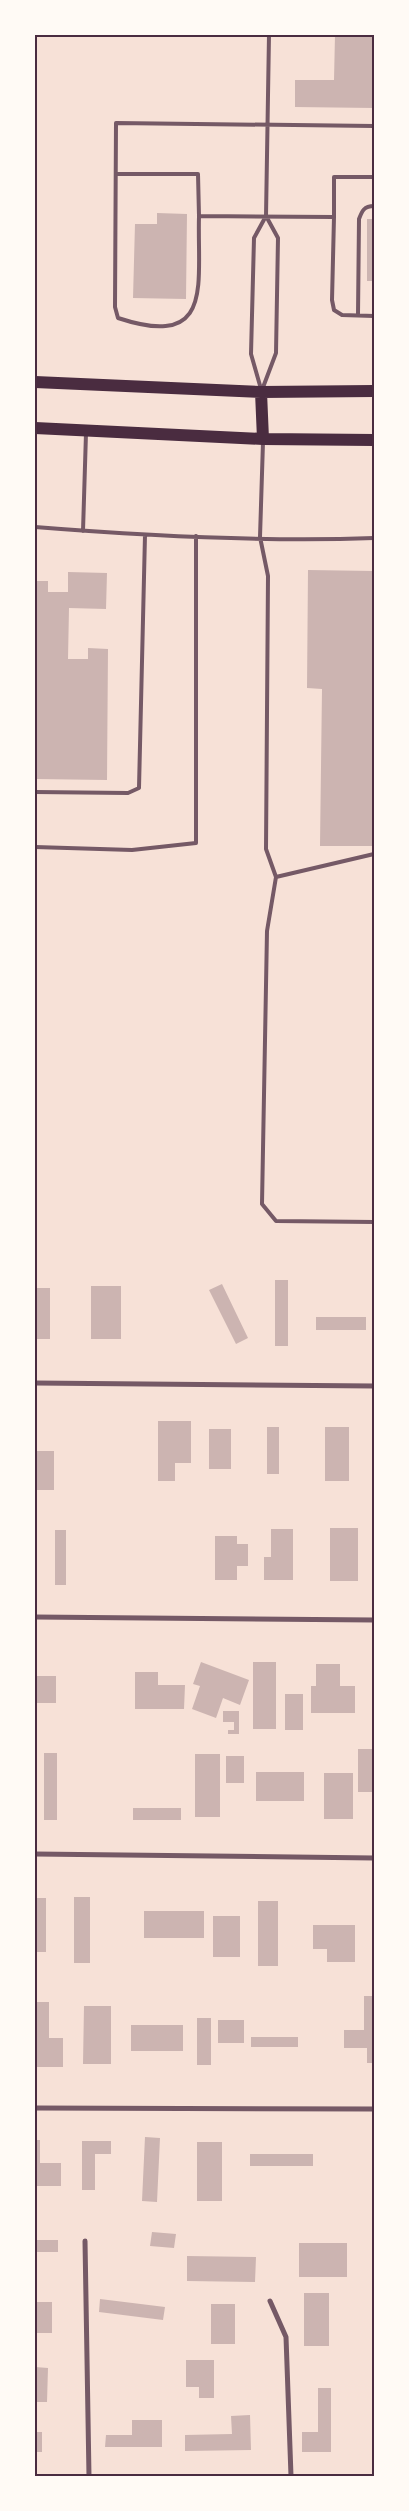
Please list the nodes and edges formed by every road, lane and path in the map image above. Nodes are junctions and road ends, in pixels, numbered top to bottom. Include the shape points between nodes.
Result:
1 (269, 35) edge
2 (268, 125) junction
3 (374, 126) edge
4 (116, 174) junction
5 (374, 177) edge
6 (374, 206) edge
7 (199, 216) junction
8 (266, 216) junction
9 (334, 217) junction
10 (358, 315) junction
11 (374, 316) edge
12 (35, 382) edge
13 (374, 390) edge
14 (261, 392) junction
15 (35, 428) edge
16 (86, 431) junction
17 (263, 439) junction
18 (374, 440) edge
19 (35, 527) edge
20 (83, 531) junction
21 (145, 535) junction
22 (196, 536) junction
23 (260, 537) junction
24 (374, 538) edge
25 (35, 792) edge
26 (35, 848) edge
27 (374, 854) edge
28 (276, 877) junction
29 (374, 1222) edge
30 (35, 1383) edge
31 (374, 1386) edge
32 (35, 1616) edge
33 (374, 1620) edge
34 (35, 1854) edge
35 (374, 1858) edge
36 (35, 2108) edge
37 (374, 2109) edge
38 (85, 2241) dead end
39 (270, 2301) dead end
40 (89, 2476) edge
41 (291, 2476) edge

1 - 2 lane
2 - 3 lane
2 - 4 lane via 116,123
2 - 8 lane
4 - 7 lane via 198,174
4 - 7 lane via 115,306 118,318 156,326 174,326 186,320 197,302
5 - 9 lane via 334,176
6 - 10 lane via 362,210 359,219
7 - 8 lane
8 - 9 lane
8 - 14 lane via 254,238 251,354
8 - 14 lane via 278,238 276,353
9 - 10 lane via 334,310
10 - 11 lane
12 - 14 main road
13 - 14 main road
14 - 17 main road
15 - 16 main road
16 - 17 main road
16 - 20 lane
17 - 18 main road
17 - 23 lane
19 - 20 lane
20 - 21 lane
21 - 22 lane
21 - 25 lane via 139,788 128,793
22 - 23 lane
22 - 26 lane via 196,843 132,850
23 - 24 lane
23 - 28 lane via 268,576 266,849
27 - 28 lane
28 - 29 lane via 267,931 262,1204 276,1221
30 - 31 street
32 - 33 street
34 - 35 street
36 - 37 street
38 - 40 street
39 - 41 street via 286,2337

